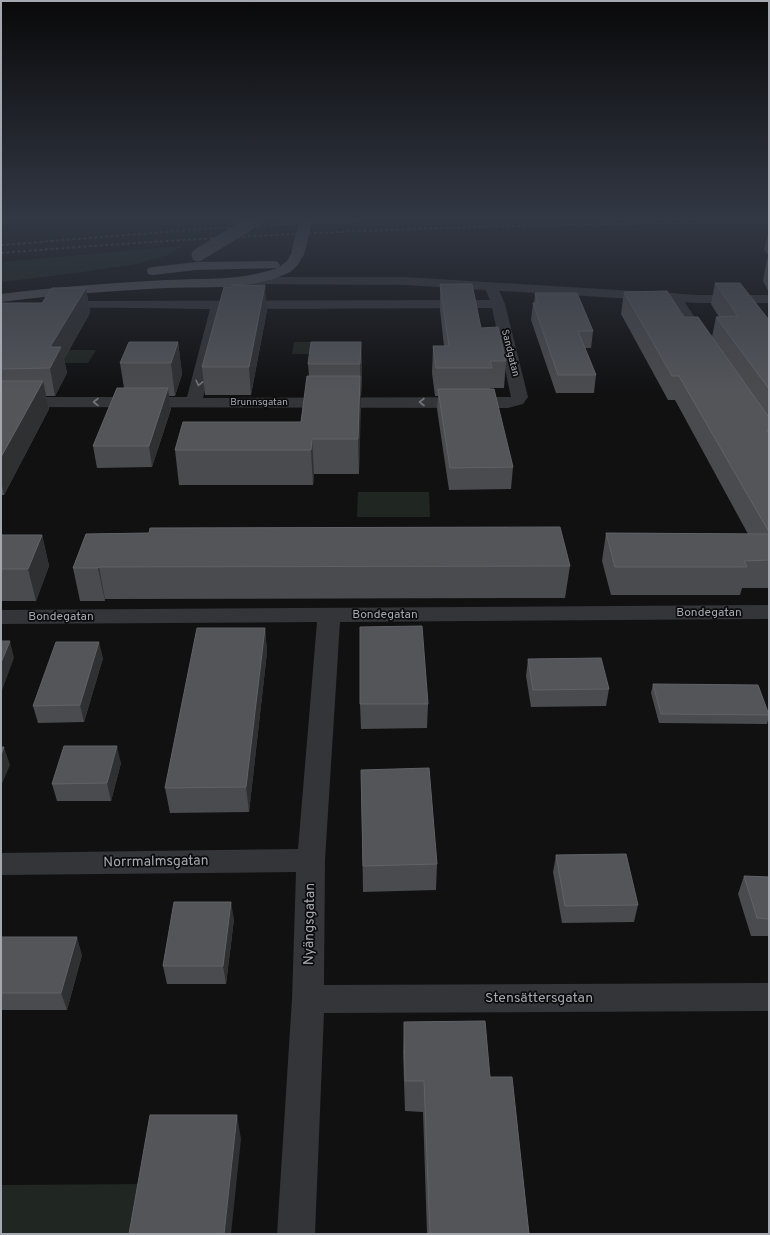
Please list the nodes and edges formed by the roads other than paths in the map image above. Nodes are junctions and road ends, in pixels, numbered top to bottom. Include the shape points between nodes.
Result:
1 (112, 277) edge
2 (217, 277) edge
3 (265, 277) edge
4 (373, 277) edge
5 (241, 281) junction
6 (405, 281) junction
7 (491, 287) junction
8 (1, 291) edge
9 (674, 297) junction
10 (1, 298) edge
11 (769, 299) edge
12 (498, 304) junction
13 (218, 305) junction
14 (1, 311) edge
15 (714, 355) edge
16 (517, 401) joint
17 (1, 402) edge
18 (194, 402) junction
19 (769, 612) edge
20 (329, 615) junction
21 (1, 617) edge
22 (311, 860) junction
23 (1, 864) edge
24 (769, 997) edge
25 (308, 999) junction
26 (296, 1234) edge

1 - 8 main road
2 - 5 main road
3 - 5 main road
4 - 6 street
5 - 6 street
5 - 10 main road via 80,289
6 - 7 street
7 - 9 street
7 - 12 street
9 - 11 street
9 - 15 street
12 - 13 street
12 - 16 street, Sandgatan via 520,397
13 - 14 street via 74,305
13 -> 18 street
16 -> 18 street, Brunnsgatan
18 -> 17 street, Brunnsgatan
19 - 20 street, Bondegatan
20 - 21 street, Bondegatan
20 - 22 street, Nyängsgatan
22 - 23 street, Norrmalmsgatan
22 - 25 street, Nyängsgatan
24 - 25 street, Stensättersgatan
25 - 26 street, Nyängsgatan

